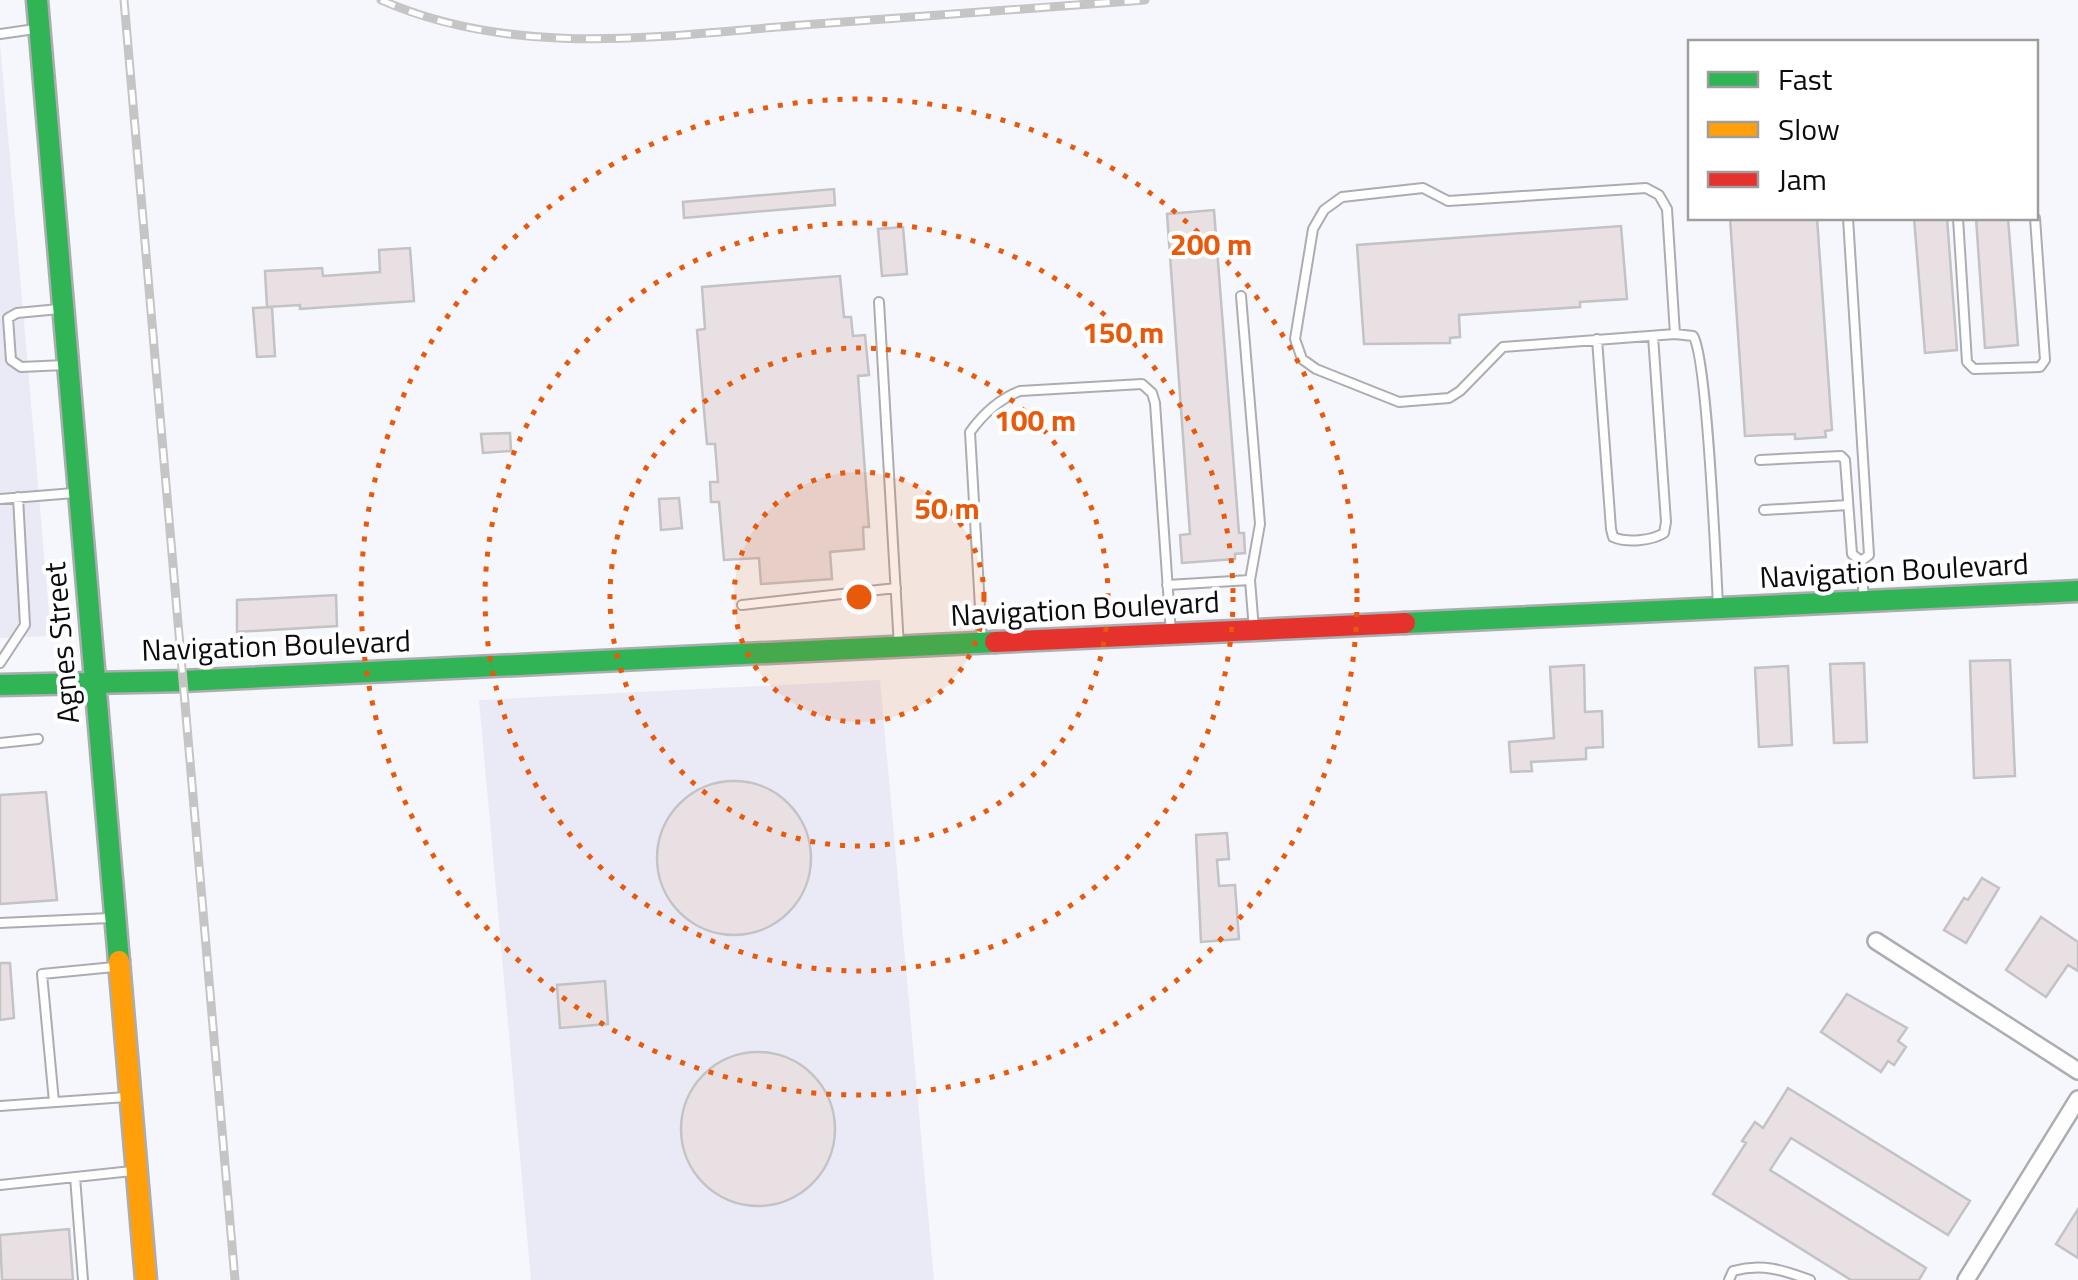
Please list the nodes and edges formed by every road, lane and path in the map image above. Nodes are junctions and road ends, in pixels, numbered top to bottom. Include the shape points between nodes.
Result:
1 (38, 0) edge
2 (40, 29) junction
3 (0, 34) edge
4 (1848, 220) edge
5 (1958, 220) edge
6 (2035, 220) edge
7 (1241, 296) dead end
8 (880, 302) dead end
9 (63, 309) junction
10 (1675, 334) junction
11 (1654, 336) junction
12 (1597, 339) junction
13 (68, 364) junction
14 (1760, 460) dead end
15 (78, 492) junction
16 (18, 497) junction
17 (0, 499) edge
18 (1848, 504) junction
19 (1764, 510) dead end
20 (1862, 561) junction
21 (1250, 580) junction
22 (1167, 586) junction
23 (896, 588) junction
24 (2078, 591) edge
25 (1864, 601) junction
26 (742, 604) dead end
27 (1718, 608) junction
28 (1254, 630) junction
29 (1171, 634) junction
30 (982, 643) junction
31 (900, 647) junction
32 (0, 664) edge
33 (94, 682) junction
34 (0, 686) edge
35 (38, 739) dead end
36 (0, 743) edge
37 (114, 918) junction
38 (0, 923) edge
39 (1876, 941) dead end
40 (119, 966) junction
41 (2078, 1071) edge
42 (130, 1097) junction
43 (2078, 1099) edge
44 (54, 1102) junction
45 (0, 1106) edge
46 (136, 1171) junction
47 (75, 1177) junction
48 (0, 1185) edge
49 (82, 1280) edge
50 (146, 1280) edge
51 (1729, 1280) edge
52 (1810, 1280) edge
53 (1966, 1280) edge

1 - 2 street, Agnes Street
2 - 3 lane
2 - 9 street, Agnes Street
4 - 20 lane via 1869,555
5 - 6 lane via 1967,362 1974,369 2040,367 2045,360
7 - 21 lane via 1260,524
8 - 23 lane
9 - 13 street, Agnes Street
9 - 13 lane via 8,318 11,360 21,367
10 - 11 lane
10 - 12 lane via 1667,210 1646,188 1448,202 1424,188 1342,197 1313,228 1295,339 1302,360 1398,402 1449,398 1503,347
10 - 27 lane via 1698,342
11 - 12 lane
11 - 12 lane via 1666,522 1656,538 1621,540 1611,528
13 - 15 street, Agnes Street
14 - 18 lane via 1840,456
15 - 16 lane
15 - 33 street, Agnes Street
16 - 17 lane
16 - 32 lane via 26,626
18 - 19 lane
18 - 20 lane via 1852,554
20 - 25 lane
21 - 22 lane
21 - 28 lane
22 - 29 lane
22 - 30 lane via 1152,393 1142,384 1020,391 1006,396 970,432
23 - 26 lane
23 - 31 lane
24 - 25 street, Navigation Boulevard
25 - 27 street, Navigation Boulevard
27 - 28 street, Navigation Boulevard
28 - 29 street, Navigation Boulevard
29 - 30 street, Navigation Boulevard
30 - 31 street, Navigation Boulevard
31 - 33 street, Navigation Boulevard
33 - 34 street, Navigation Boulevard
33 - 37 street, Agnes Street
35 - 36 lane
37 - 38 lane
37 - 40 street, Agnes Street
39 - 41 street
40 - 42 street, Agnes Street
40 - 44 lane via 42,974
42 - 44 lane
42 - 46 street, Agnes Street
43 - 53 street
44 - 45 lane
46 - 47 lane
46 - 50 street, Agnes Street
47 - 48 lane
47 - 49 lane
51 - 52 lane via 1734,1271 1753,1266

